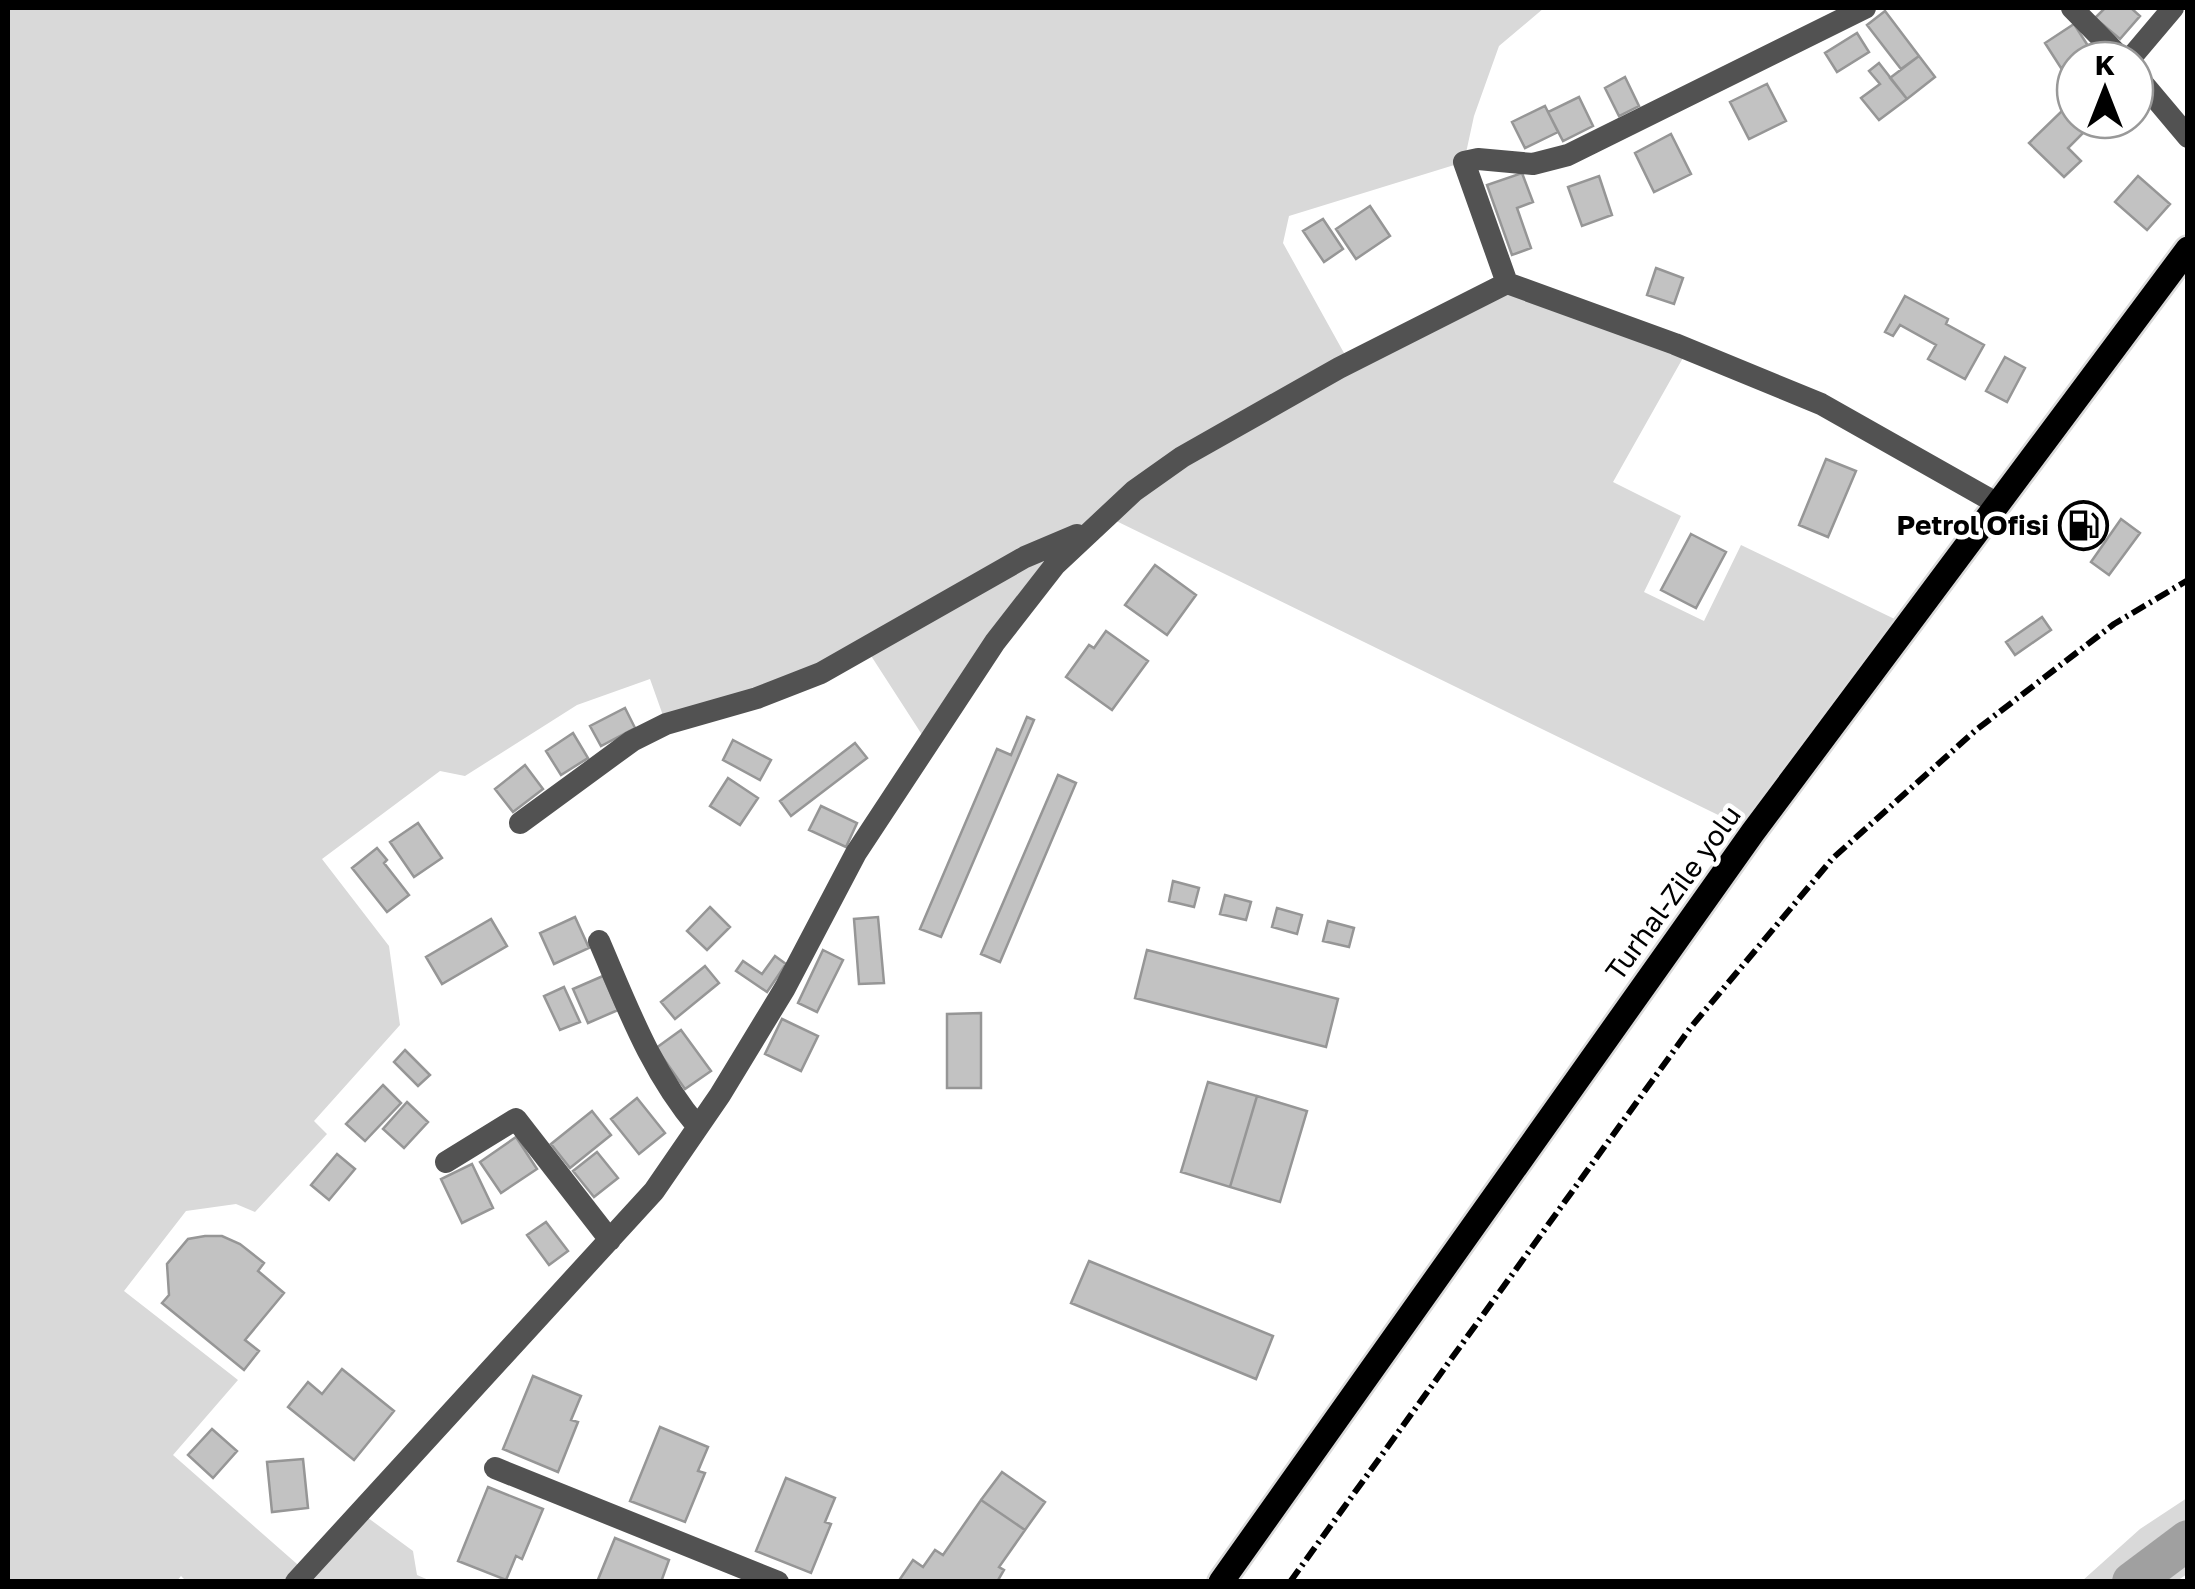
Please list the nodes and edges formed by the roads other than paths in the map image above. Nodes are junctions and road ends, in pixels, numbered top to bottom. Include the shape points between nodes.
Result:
1 (1865, 8) edge
2 (2072, 8) edge
3 (2172, 8) edge
4 (2105, 40) edge
5 (2144, 40) edge
6 (2155, 98) edge
7 (2188, 137) edge
8 (2188, 249) edge
9 (1507, 283) junction
10 (1998, 504) junction
11 (1094, 527) junction
12 (520, 822) dead end
13 (599, 940) dead end
14 (698, 1126) junction
15 (446, 1162) dead end
16 (610, 1240) junction
17 (495, 1468) dead end
18 (296, 1582) edge
19 (778, 1582) edge
20 (1221, 1582) edge

1 - 9 street via 1568,155 1533,164 1464,162
2 - 4 street
3 - 5 street
6 - 7 street
8 - 10 main road, Turhal-Zile yolu
9 - 10 street via 1821,404
9 - 11 street via 1247,418 1134,491
10 - 20 main road, Turhal-Zile yolu via 1753,832
11 - 12 street via 1025,558 821,673 632,741
11 - 14 street via 1018,610 893,796
13 - 14 street via 651,1060
14 - 16 street
15 - 16 street via 516,1119
16 - 18 street
17 - 19 street

